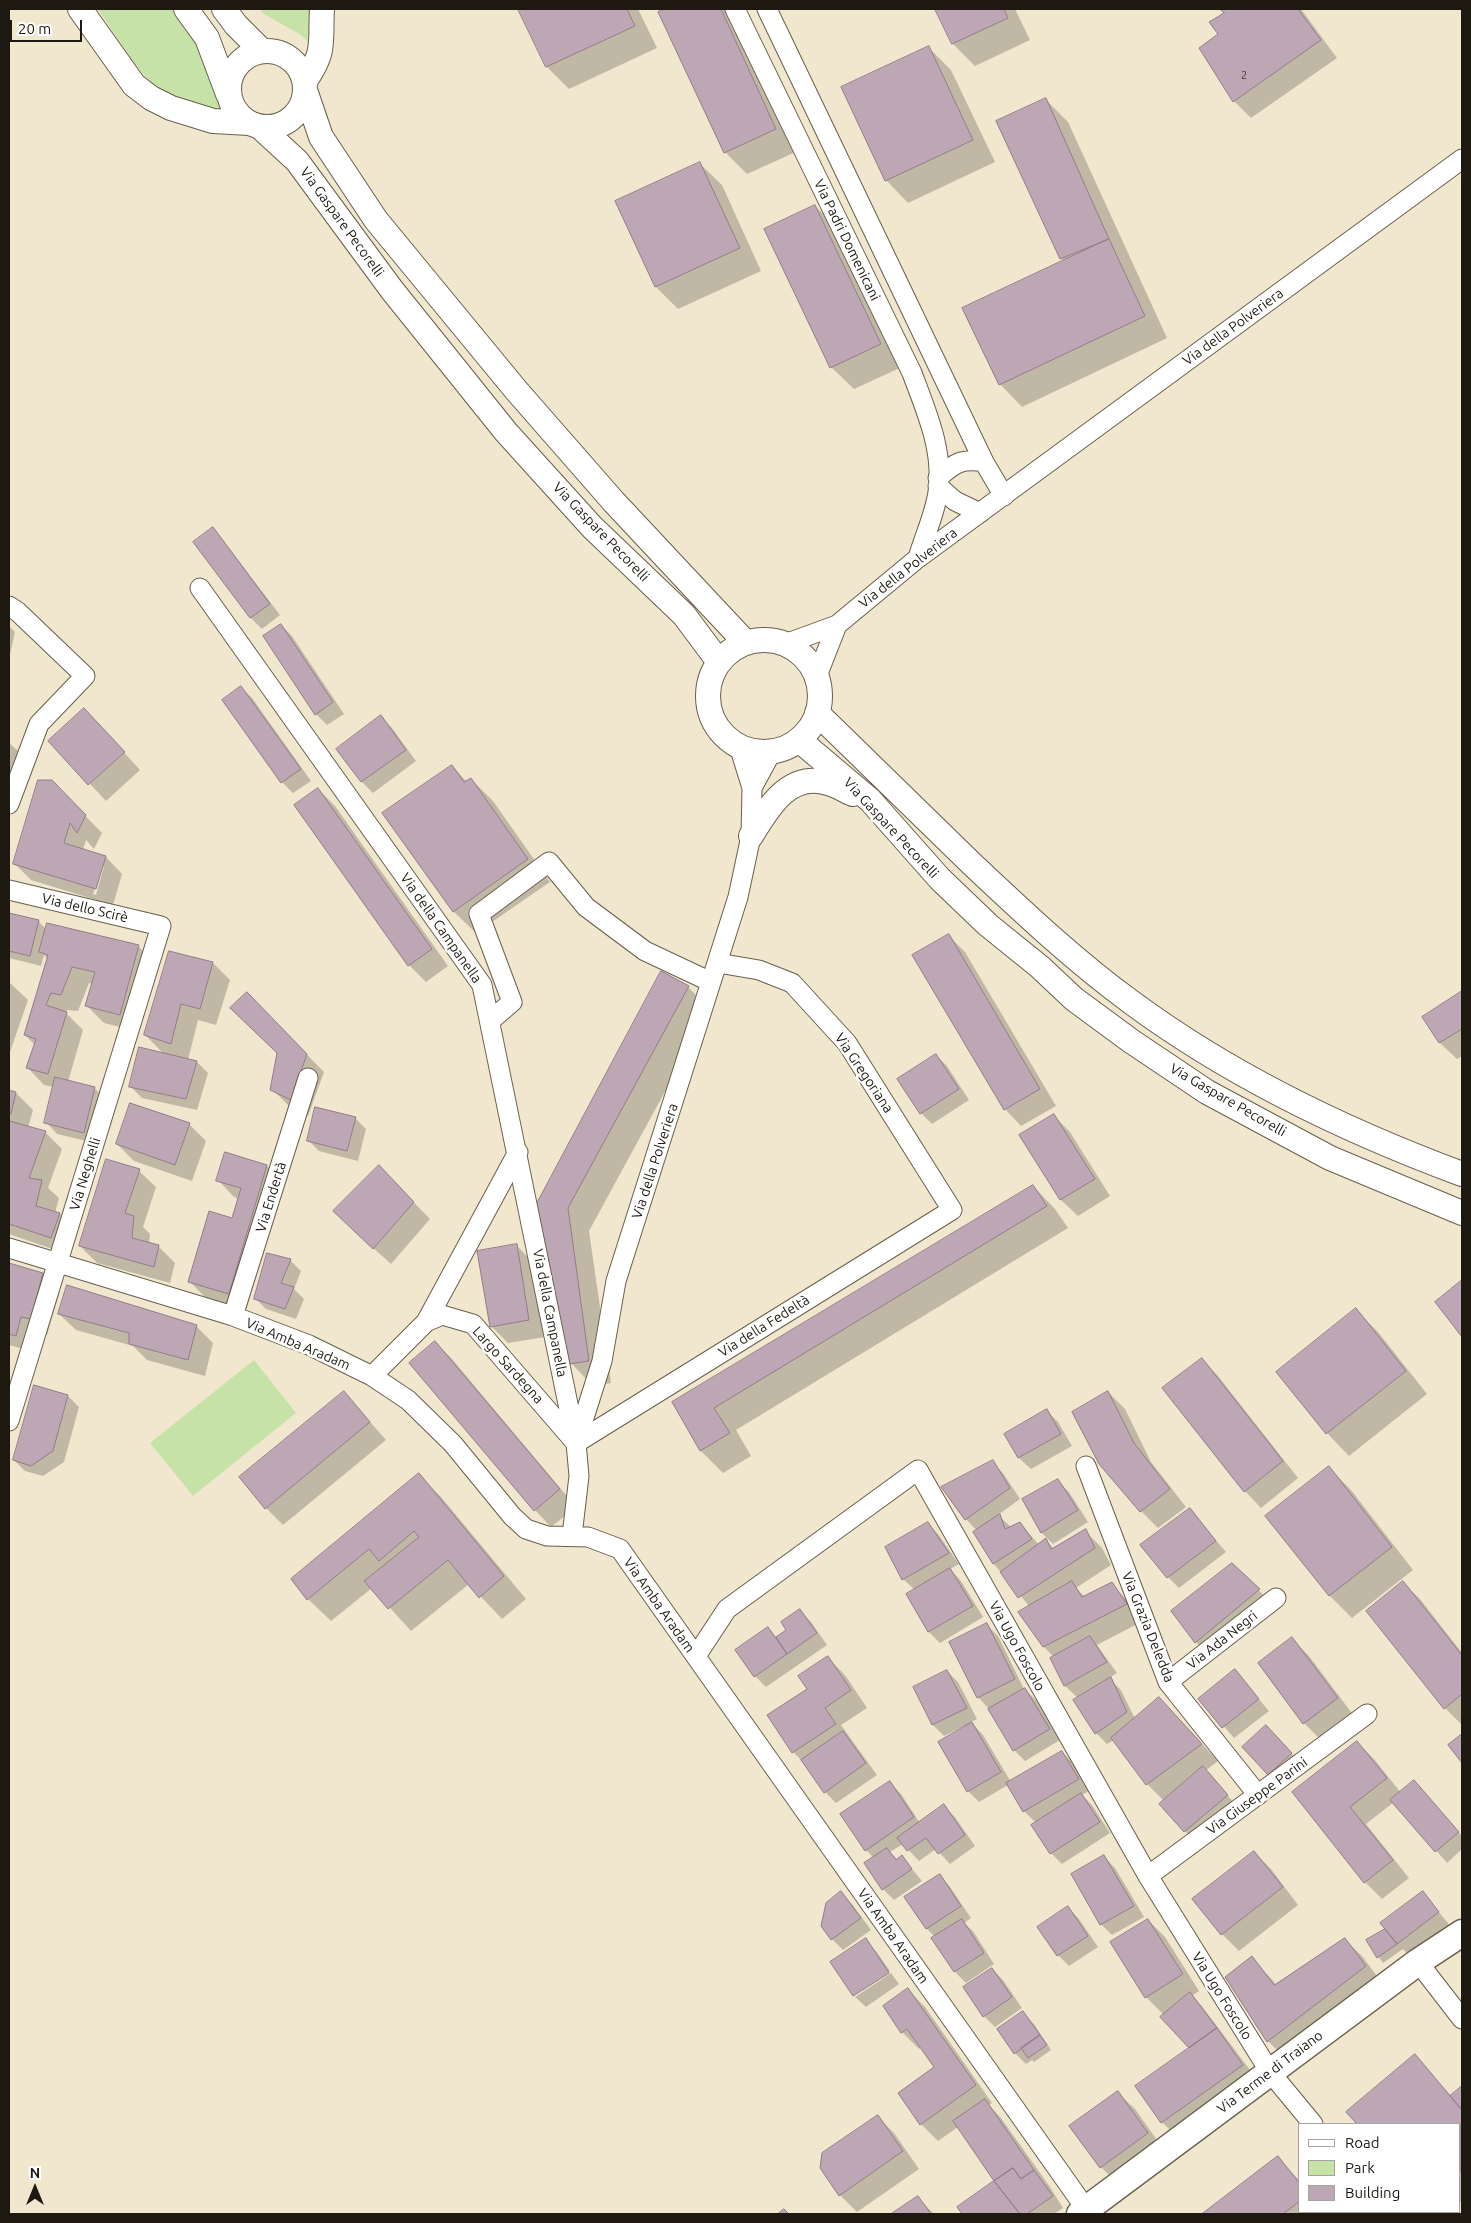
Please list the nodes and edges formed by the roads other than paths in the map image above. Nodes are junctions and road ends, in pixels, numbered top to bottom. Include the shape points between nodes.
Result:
1 (80, 9) edge
2 (186, 9) edge
3 (224, 9) edge
4 (322, 9) edge
5 (735, 9) edge
6 (766, 9) edge
7 (261, 50) junction
8 (305, 87) junction
9 (229, 97) junction
10 (255, 125) junction
11 (1462, 159) edge
12 (984, 462) junction
13 (938, 482) junction
14 (1004, 496) junction
15 (980, 513) junction
16 (918, 558) junction
17 (200, 588) dead end
18 (9, 606) edge
19 (837, 624) junction
20 (746, 643) junction
21 (785, 644) junction
22 (719, 662) junction
23 (817, 676) junction
24 (817, 713) junction
25 (799, 740) junction
26 (739, 746) junction
27 (772, 751) junction
28 (752, 788) junction
29 (870, 800) junction
30 (9, 804) edge
31 (751, 836) junction
32 (9, 890) edge
33 (161, 926) joint
34 (718, 962) junction
35 (712, 982) junction
36 (490, 1021) junction
37 (308, 1078) dead end
38 (518, 1152) junction
39 (1462, 1174) edge
40 (952, 1210) joint
41 (1462, 1213) edge
42 (9, 1248) edge
43 (58, 1263) junction
44 (233, 1316) junction
45 (426, 1322) junction
46 (372, 1376) junction
47 (9, 1422) edge
48 (576, 1442) junction
49 (1086, 1466) dead end
50 (572, 1536) junction
51 (1276, 1598) dead end
52 (696, 1656) junction
53 (1168, 1682) junction
54 (1367, 1714) dead end
55 (1258, 1795) junction
56 (1148, 1876) junction
57 (1462, 1933) edge
58 (1418, 1962) junction
59 (1462, 2019) edge
60 (1270, 2072) junction
61 (1312, 2123) edge
62 (1083, 2212) edge

1 - 10 street via 129,79 151,98 213,121
2 - 9 street via 207,38
3 - 7 street
4 - 8 street via 322,47
5 - 13 street, Via Padri Domenicani via 912,373 939,458
6 - 12 street, Via Padri Domenicani
7 - 8 street via 273,50 294,60 301,70
7 - 9 street via 249,54 232,72 228,84
8 - 10 street via 302,105 285,123 273,127
8 - 20 street, Via Gaspare Pecorelli via 321,137 376,220 595,481
9 - 10 street via 237,112
10 - 22 street, Via Gaspare Pecorelli via 297,161 392,290 506,432 592,527 684,615
11 - 14 street, Via della Polveriera
12 - 13 street via 969,459 952,465
12 - 14 street, Via Padri Domenicani
13 - 15 street via 955,501
13 - 16 street, Via Padri Domenicani
14 - 15 street
15 - 16 street, Via della Polveriera
16 - 19 street, Via della Polveriera
17 - 36 street, Via della Campanella via 482,985
18 - 30 street via 85,676 39,724
19 - 21 street, Via della Polveriera
19 - 23 street, Via della Polveriera
20 - 21 street via 766,640
20 - 22 street
21 - 23 street via 801,653
22 - 26 street via 710,678 710,711 725,736
23 - 24 street via 820,691
24 - 25 street
24 - 39 street, Via Gaspare Pecorelli via 1043,931 1131,1002 1273,1091 1392,1148
25 - 27 street
25 - 29 street, Via Gaspare Pecorelli
26 - 27 street
26 - 28 street, Via della Polveriera
27 - 28 street, Via della Polveriera
28 - 31 street, Via della Polveriera
29 - 31 street via 828,782 808,781 791,786 777,797
29 - 41 street, Via Gaspare Pecorelli via 940,879 988,925 1074,999 1131,1041 1207,1092 1330,1158
31 - 34 street, Via della Polveriera via 738,897
32 - 33 street, Via dello Scirè
33 - 43 street, Via Neghelli
34 - 35 street, Via della Polveriera
34 - 40 street, Via Gregoriana via 759,970 792,983 847,1043
35 - 36 street via 645,951 586,907 549,862 479,914 512,1002
35 - 48 street, Via della Polveriera via 616,1281 602,1361
36 - 38 street, Via della Campanella
37 - 44 street, Via Endertà
38 - 45 street
38 - 48 street, Via della Campanella
40 - 48 street, Via della Fedeltà
42 - 43 street, Via Amba Aradam
43 - 44 street, Via Amba Aradam
43 - 47 street, Via Neghelli
44 - 46 street, Via Amba Aradam via 309,1345
45 - 46 street
45 - 48 street, Largo Sardegna via 442,1315 473,1324
46 - 50 street, Via Amba Aradam via 408,1400 453,1444 526,1529 547,1536
48 - 50 street, Via della Polveriera via 578,1476
49 - 53 street, Via Grazia Deledda
50 - 52 street, Via Amba Aradam via 588,1537 620,1549
51 - 53 street, Via Ada Negri
52 - 56 street, Via Ugo Foscolo via 727,1608 918,1470
52 - 62 street, Via Amba Aradam
53 - 55 street, Via Grazia Deledda
54 - 55 street, Via Giuseppe Parini
55 - 56 street, Via Giuseppe Parini
56 - 60 street, Via Ugo Foscolo
57 - 58 main road, Via Terme di Traiano
58 - 59 street
58 - 60 main road, Via Terme di Traiano
60 - 61 street, Via Ugo Foscolo
60 - 62 main road, Via Terme di Traiano

